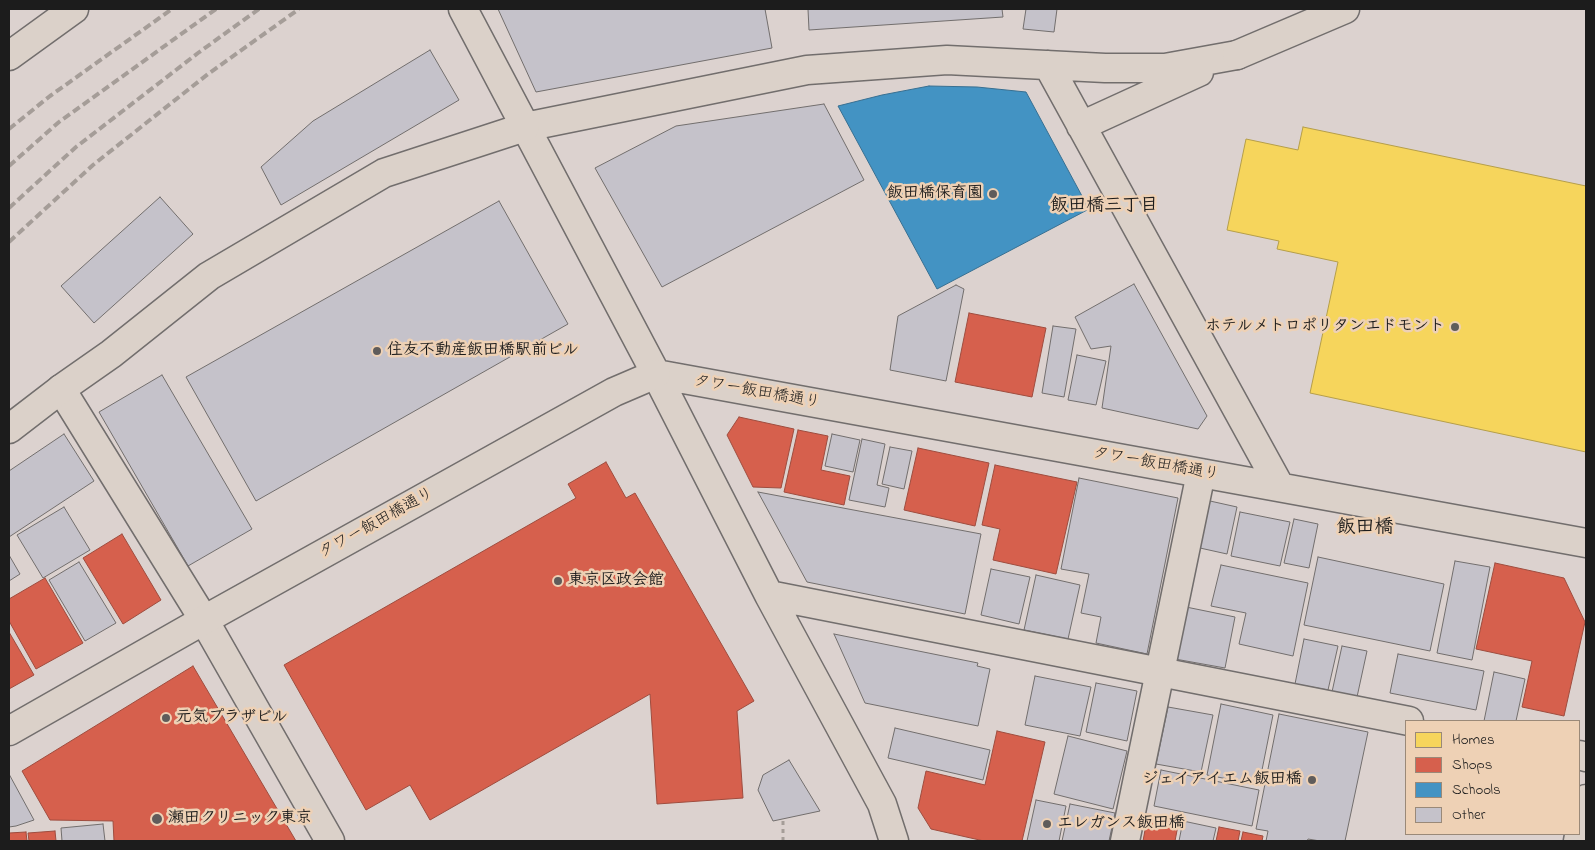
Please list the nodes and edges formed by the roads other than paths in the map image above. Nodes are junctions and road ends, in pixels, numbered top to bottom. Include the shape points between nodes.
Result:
1 (74, 9) edge
2 (463, 9) edge
3 (1345, 9) edge
4 (1237, 54) junction
5 (9, 56) edge
6 (1048, 65) junction
7 (1081, 126) junction
8 (525, 127) junction
9 (656, 374) junction
10 (61, 389) junction
11 (9, 429) edge
12 (1201, 473) junction
13 (1280, 487) junction
14 (1586, 543) edge
15 (769, 595) junction
16 (204, 620) junction
17 (1160, 671) junction
18 (1405, 720) edge
19 (9, 731) edge
20 (1586, 799) edge
21 (1580, 830) edge
22 (330, 841) edge
23 (894, 841) edge
24 (1125, 841) edge

1 - 5 street
2 - 8 street
3 - 4 street
4 - 6 street via 1165,68
4 - 7 street
6 - 7 street
6 - 8 street via 947,60 807,70
7 - 13 street
8 - 9 street
8 - 10 street via 384,174 209,276 112,354
9 - 12 street, タワー飯田橋通り
9 - 15 street
9 - 16 street, タワー飯田橋通り via 614,392
10 - 11 street
10 - 16 street
12 - 13 street, タワー飯田橋通り
12 - 17 street
13 - 14 street, タワー飯田橋通り
15 - 17 street
15 - 23 street via 882,804
16 - 19 street, タワー飯田橋通り
16 - 22 street
17 - 18 street
17 - 24 street
20 - 21 street

